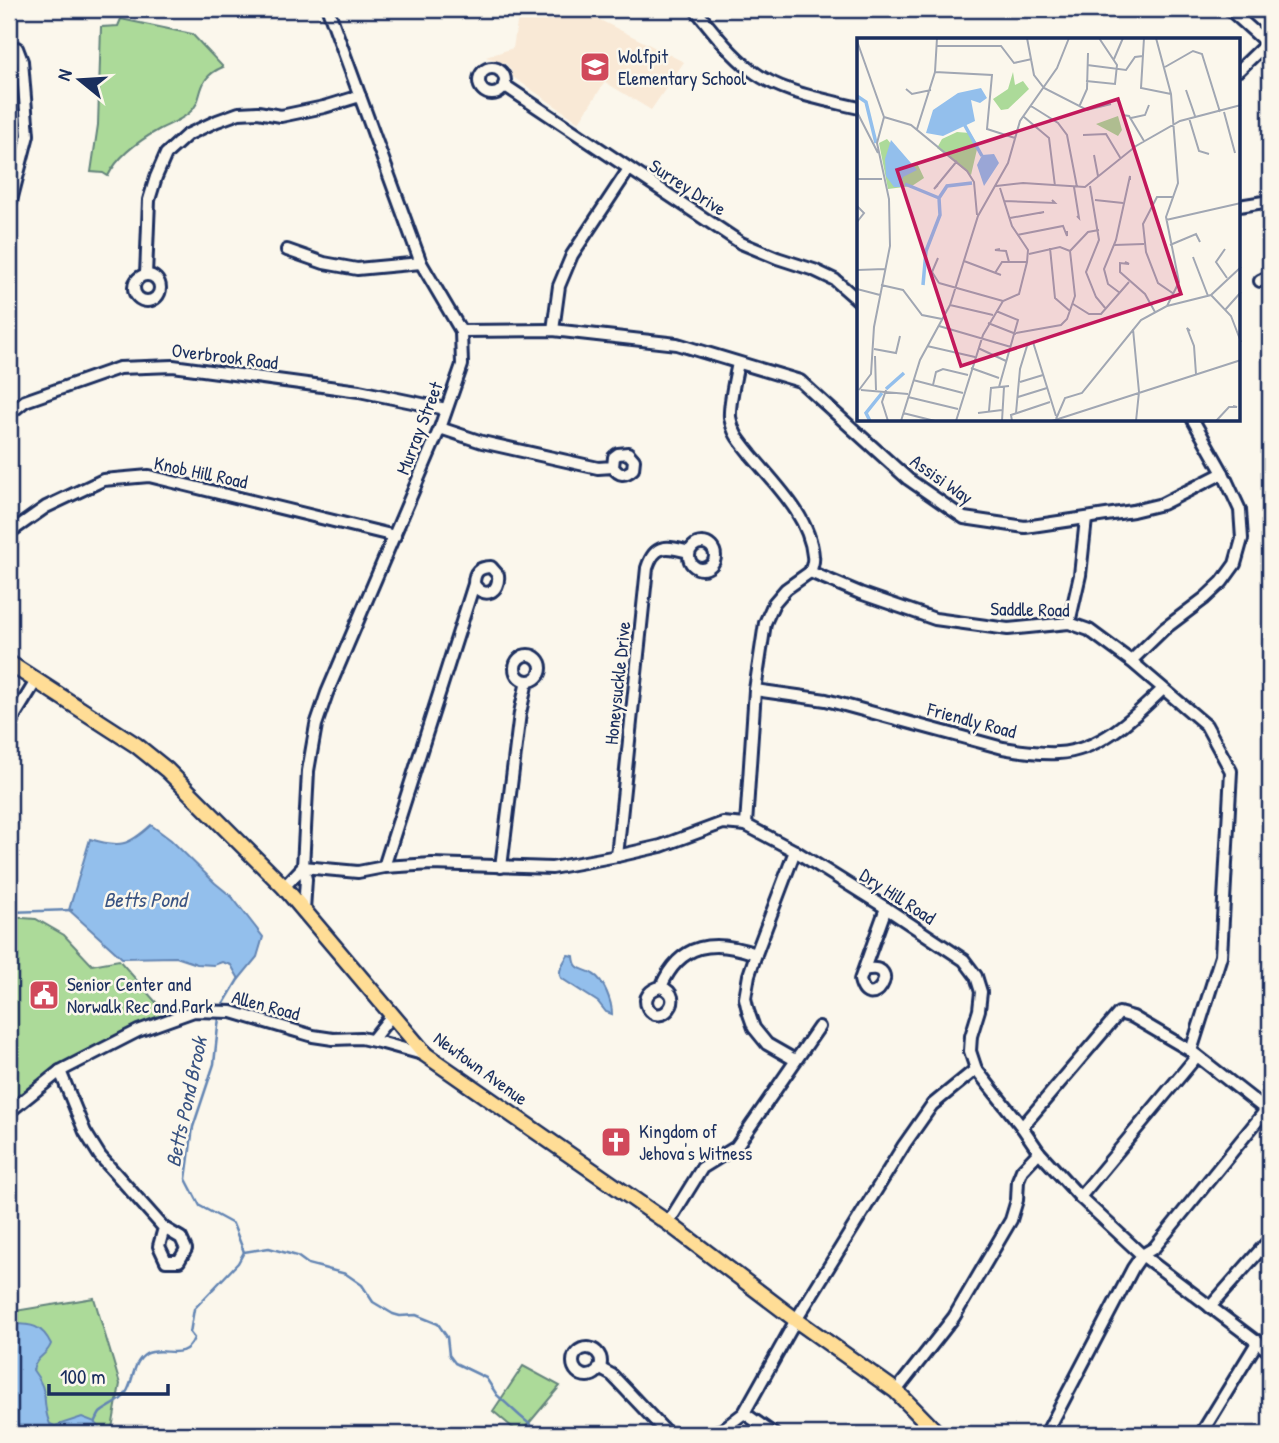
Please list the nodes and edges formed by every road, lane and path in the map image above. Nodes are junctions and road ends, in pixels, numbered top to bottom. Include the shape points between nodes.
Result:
1 (328, 9) edge
2 (695, 9) edge
3 (1229, 9) edge
4 (1269, 44) edge
5 (17, 48) dead end
6 (1240, 69) edge
7 (504, 85) dead end
8 (360, 96) junction
9 (857, 107) edge
10 (629, 169) junction
11 (1270, 201) edge
12 (9, 204) edge
13 (1240, 206) edge
14 (287, 250) dead end
15 (422, 263) junction
16 (146, 275) dead end
17 (857, 298) edge
18 (553, 330) junction
19 (461, 331) junction
20 (737, 363) junction
21 (446, 409) junction
22 (9, 414) edge
23 (1194, 422) edge
24 (440, 428) junction
25 (613, 467) dead end
26 (1223, 473) junction
27 (1086, 519) junction
28 (9, 533) edge
29 (395, 536) junction
30 (689, 552) dead end
31 (810, 572) junction
32 (474, 584) dead end
33 (1069, 623) junction
34 (1131, 661) junction
35 (9, 663) edge
36 (36, 681) junction
37 (527, 681) dead end
38 (1163, 689) junction
39 (755, 690) junction
40 (9, 724) edge
41 (746, 825) junction
42 (795, 851) junction
43 (617, 856) junction
44 (303, 867) junction
45 (384, 867) junction
46 (501, 867) junction
47 (284, 887) junction
48 (886, 908) junction
49 (303, 910) junction
50 (756, 954) junction
51 (864, 970) dead end
52 (661, 987) dead end
53 (391, 1015) junction
54 (819, 1027) dead end
55 (372, 1040) junction
56 (1194, 1054) junction
57 (425, 1055) junction
58 (795, 1060) junction
59 (976, 1069) junction
60 (60, 1072) junction
61 (1268, 1111) edge
62 (9, 1112) edge
63 (1023, 1127) junction
64 (1039, 1152) junction
65 (1080, 1197) junction
66 (668, 1223) junction
67 (164, 1228) dead end
68 (1270, 1239) edge
69 (1142, 1255) junction
70 (1210, 1307) junction
71 (796, 1320) junction
72 (1258, 1341) junction
73 (1270, 1352) edge
74 (599, 1368) dead end
75 (896, 1391) junction
76 (744, 1413) junction
77 (676, 1434) edge
78 (708, 1434) edge
79 (774, 1434) edge
80 (938, 1434) edge
81 (1046, 1434) edge
82 (1200, 1434) edge

1 - 8 street, Murray Street
2 - 9 street via 751,71 790,90
3 - 4 street
4 - 6 street
5 - 12 street via 28,135
7 - 10 street, Surrey Drive
8 - 15 street, Murray Street
8 - 16 street via 281,116 239,113 187,135 166,155 149,200
10 - 17 street, Surrey Drive via 740,243 814,270
10 - 18 street via 572,255 559,286
11 - 13 street
14 - 15 street via 357,270
15 - 19 street, Murray Street
18 - 19 street, Assisi Way
18 - 20 street, Assisi Way via 677,344
19 - 21 street, Murray Street via 462,365
20 - 27 street, Assisi Way via 800,381 908,479 964,517 1026,527
20 - 31 street via 730,416 738,442 799,517 814,558
21 - 22 street, Overbrook Road via 359,391 173,366 119,368 25,401
21 - 24 street, Murray Street
23 - 26 street
24 - 25 street via 506,448 598,468
24 - 29 street, Murray Street
26 - 27 street, Assisi Way via 1161,503
26 - 34 street via 1240,510 1242,539 1235,564 1205,598
27 - 33 street
28 - 29 street, Knob Hill Road via 46,507 103,480 149,476
29 - 44 street, Murray Street via 316,725 308,771
30 - 43 street, Honeysuckle Drive via 663,547 647,568
31 - 33 street, Saddle Road via 934,619 1008,629
31 - 39 street via 774,603 765,623
32 - 45 street
33 - 34 street, Saddle Road via 1089,630
34 - 38 street, Saddle Road
35 - 36 main road, Newtown Avenue
36 - 40 street
36 - 47 main road, Newtown Avenue via 167,770
37 - 46 street
38 - 39 street, Friendly Road via 1135,717 1108,735 1060,753 1003,748 826,700
38 - 56 street, Saddle Road via 1206,725 1231,771 1221,956
39 - 41 street
41 - 42 street, Dry Hill Road
41 - 43 street via 723,823 661,846
42 - 48 street, Dry Hill Road
42 - 50 street
43 - 46 street via 552,868
44 - 45 street via 358,872
44 - 47 street
44 - 49 street, Murray Street
45 - 46 street
47 - 49 main road, Newtown Avenue
48 - 51 street
48 - 59 street, Dry Hill Road via 964,960 976,976 981,992 970,1051
49 - 53 main road, Newtown Avenue
50 - 52 street via 707,946 675,963
50 - 58 street via 745,998 748,1012 767,1044
53 - 55 street
53 - 57 main road, Newtown Avenue
54 - 58 street
55 - 57 street, Allen Road
55 - 60 street, Allen Road via 313,1036 232,1012 194,1011 138,1031
56 - 61 street
56 - 63 street via 1119,1013
56 - 65 street
57 - 66 main road, Newtown Avenue
58 - 66 street via 736,1147 702,1168
59 - 63 street
59 - 71 street via 932,1105
60 - 62 street, Allen Road
60 - 67 street via 100,1156
61 - 69 street via 1154,1248
63 - 64 street
64 - 65 street
64 - 75 street via 1022,1170 1011,1220 954,1317
65 - 69 street
66 - 71 main road, Newtown Avenue
68 - 70 street
69 - 70 street
69 - 81 street
70 - 72 street
71 - 75 main road, Newtown Avenue
71 - 76 street
72 - 73 street
72 - 82 street
74 - 77 street via 612,1375 666,1432
75 - 80 main road, Newtown Avenue
76 - 78 street via 722,1430
76 - 79 street

